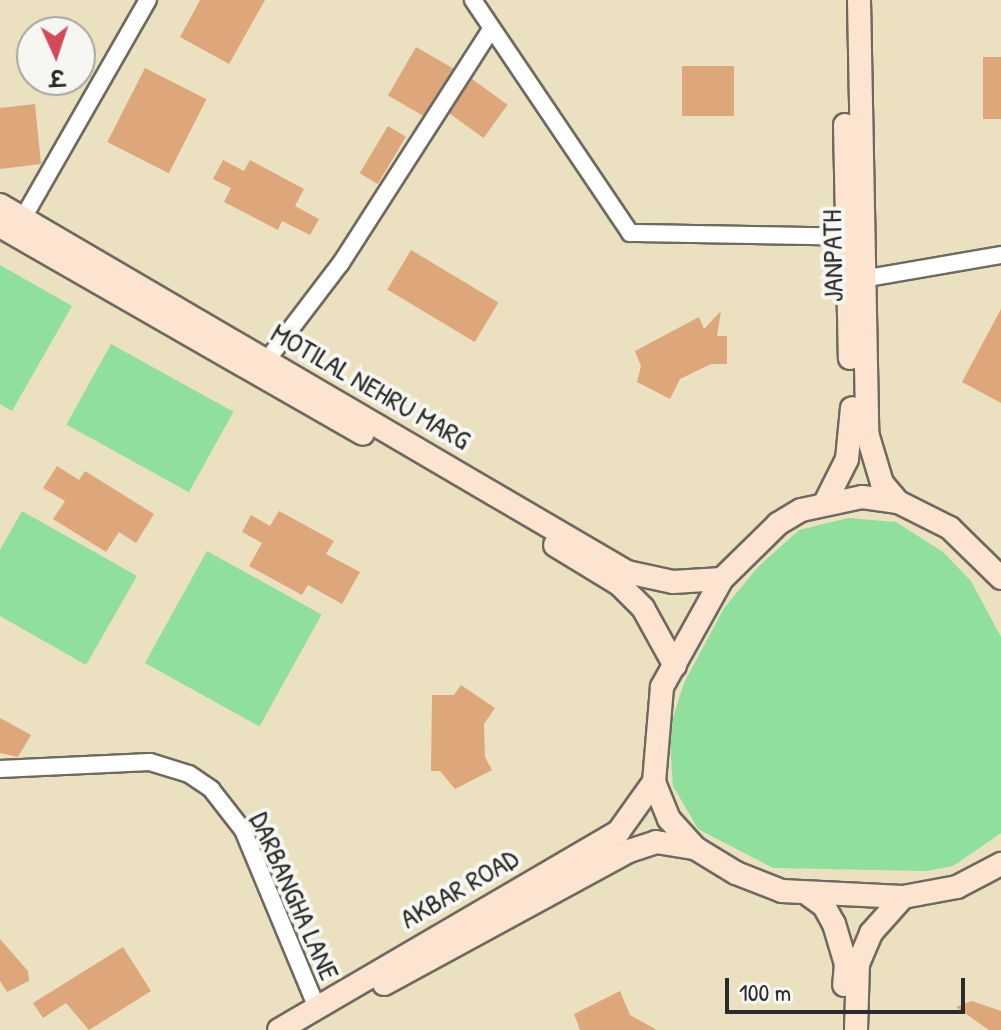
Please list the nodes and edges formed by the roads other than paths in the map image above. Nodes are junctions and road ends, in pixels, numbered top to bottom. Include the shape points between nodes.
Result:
1 (148, 0) edge
2 (473, 0) edge
3 (847, 0) edge
4 (859, 0) edge
5 (491, 29) junction
6 (0, 205) edge
7 (23, 218) junction
8 (0, 226) edge
9 (852, 237) junction
10 (1001, 255) edge
11 (862, 279) junction
12 (267, 360) junction
13 (826, 501) junction
14 (898, 502) junction
15 (1001, 578) edge
16 (722, 579) junction
17 (675, 666) junction
18 (0, 769) edge
19 (654, 782) junction
20 (695, 848) junction
21 (1001, 865) edge
22 (809, 895) junction
23 (903, 897) junction
24 (317, 1008) junction
25 (279, 1030) edge
26 (306, 1030) edge
27 (842, 1030) edge
28 (856, 1030) edge

1 - 7 street
2 - 5 street
3 - 9 main road, JANPATH
4 - 9 main road, JANPATH
5 - 9 street via 630,233
5 - 12 street via 341,263
6 - 7 main road, MOTILAL NEHRU MARG
7 - 12 main road, MOTILAL NEHRU MARG
8 - 17 main road, MOTILAL NEHRU MARG via 619,584 643,608
9 - 11 main road, JANPATH
9 - 13 main road, JANPATH via 853,433
10 - 11 street
11 - 14 main road, JANPATH via 867,433 882,483
12 - 16 main road, MOTILAL NEHRU MARG via 627,572 661,581
13 - 14 main road via 862,497
13 - 16 main road via 778,524
14 - 15 main road via 950,528
16 - 17 main road
17 - 19 main road via 662,687
18 - 24 street, DARBANGHA LANE via 150,762 189,774 211,789 243,830
19 - 20 main road via 669,819
19 - 24 main road, AKBAR ROAD via 619,831
20 - 22 main road via 736,873
20 - 26 main road, AKBAR ROAD via 666,842 629,851
21 - 23 main road via 957,887
22 - 23 main road
22 - 27 main road via 824,906 834,924 846,964
23 - 28 main road via 871,933 858,964
24 - 25 main road, AKBAR ROAD

